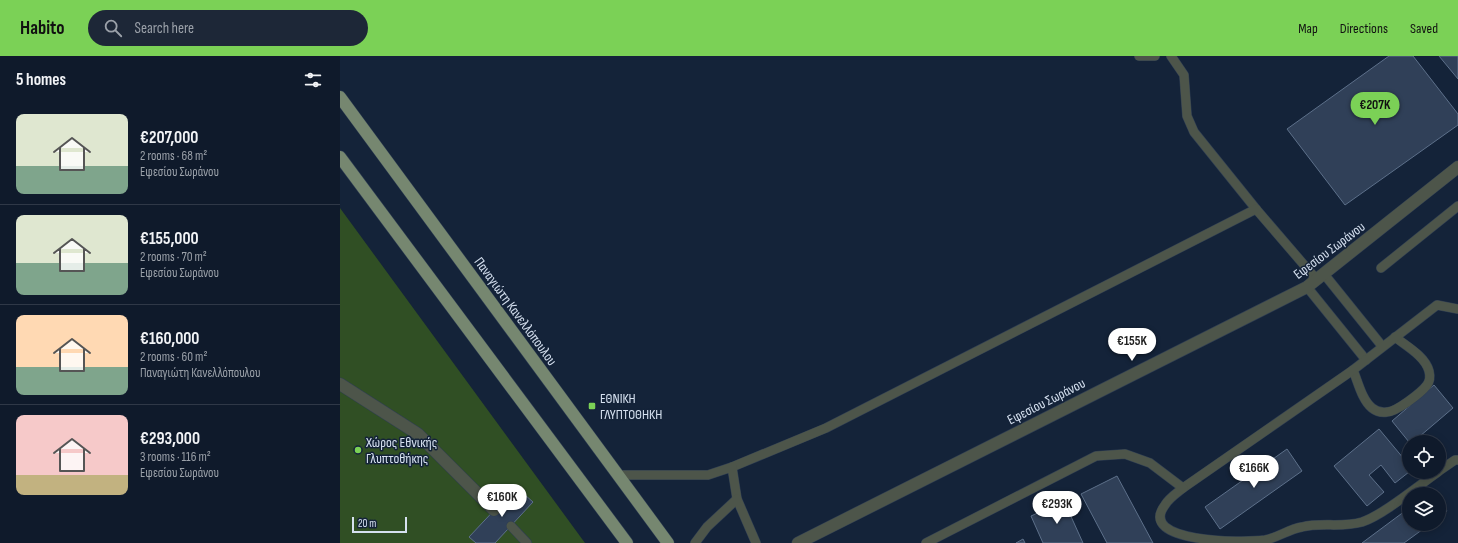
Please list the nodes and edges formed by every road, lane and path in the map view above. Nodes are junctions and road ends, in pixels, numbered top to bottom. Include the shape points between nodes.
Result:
1 (1139, 56) edge
2 (1155, 56) edge
3 (1171, 56) edge
4 (340, 97) edge
5 (340, 157) edge
6 (1458, 167) edge
7 (1458, 206) edge
8 (1256, 209) junction
9 (1381, 268) dead end
10 (1316, 281) junction
11 (1458, 309) edge
12 (1395, 337) junction
13 (1382, 346) junction
14 (1366, 360) junction
15 (1353, 370) junction
16 (340, 384) edge
17 (1457, 458) edge
18 (1446, 466) edge
19 (732, 467) junction
20 (618, 475) junction
21 (1428, 479) edge
22 (1183, 488) junction
23 (738, 499) junction
24 (494, 510) dead end
25 (511, 526) dead end
26 (528, 543) edge
27 (627, 543) edge
28 (668, 543) edge
29 (696, 543) edge
30 (756, 543) edge
31 (798, 543) edge
32 (926, 543) edge

1 - 2 lane
3 - 8 lane via 1184,75 1187,116 1194,132
4 - 20 main road, Παναγιώτη Κανελλόπουλου
5 - 27 main road
6 - 10 street, Εφεσίου Σωράνου
7 - 9 lane
8 - 10 lane
8 - 19 lane via 826,428
10 - 13 lane
10 - 14 lane
10 - 31 street, Εφεσίου Σωράνου
11 - 12 lane via 1437,305
12 - 13 lane
12 - 15 lane via 1426,363 1430,372 1426,386 1397,409 1380,412 1371,408
13 - 14 lane
14 - 15 lane
15 - 22 lane
16 - 24 street via 418,434
17 - 18 lane
19 - 20 lane via 708,475
19 - 23 lane
20 - 28 main road, Παναγιώτη Κανελλόπουλου
21 - 22 lane via 1362,522 1301,527 1265,540 1215,543 1176,538 1166,532 1161,525 1161,514 1166,504
22 - 32 lane via 1150,463 1125,454 1096,456
23 - 29 lane via 707,527
23 - 30 lane
25 - 26 lane

